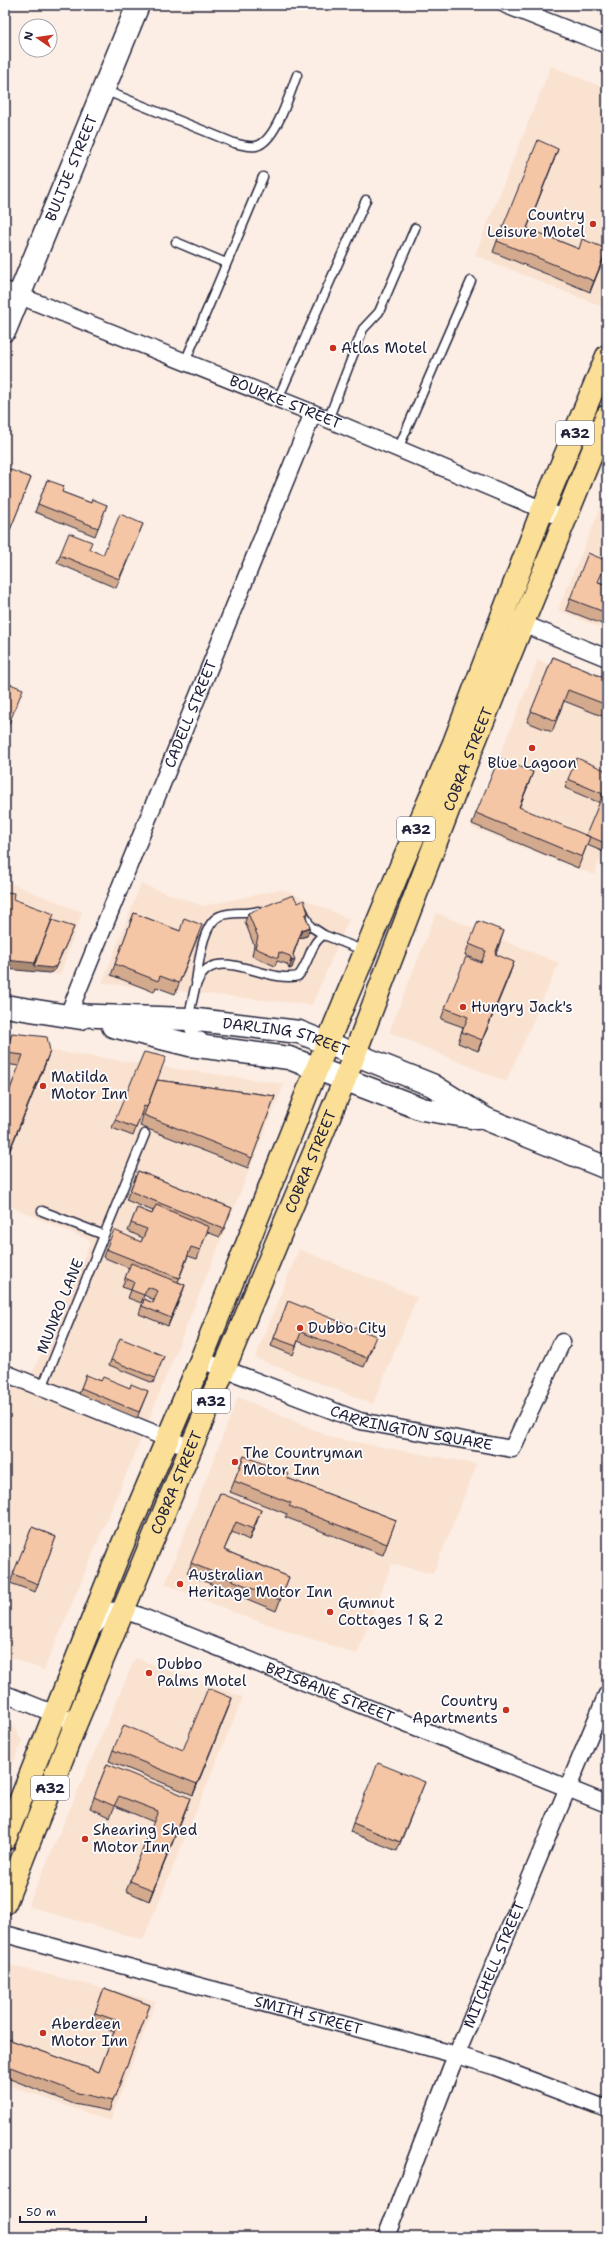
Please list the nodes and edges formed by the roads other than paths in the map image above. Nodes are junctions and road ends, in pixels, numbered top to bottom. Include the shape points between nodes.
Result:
1 (138, 5) edge
2 (506, 5) edge
3 (607, 45) edge
4 (297, 75) dead end
5 (104, 90) junction
6 (263, 177) dead end
7 (366, 200) dead end
8 (415, 228) dead end
9 (176, 242) dead end
10 (226, 263) junction
11 (470, 281) dead end
12 (12, 293) edge
13 (5, 330) edge
14 (607, 356) edge
15 (185, 362) junction
16 (278, 399) junction
17 (313, 413) junction
18 (607, 416) edge
19 (328, 420) junction
20 (398, 449) junction
21 (542, 511) junction
22 (565, 519) junction
23 (502, 615) junction
24 (523, 624) junction
25 (607, 658) edge
26 (295, 902) edge
27 (264, 909) edge
28 (324, 935) junction
29 (366, 951) junction
30 (194, 994) junction
31 (5, 1006) edge
32 (68, 1015) junction
33 (189, 1019) junction
34 (214, 1038) dead end
35 (235, 1042) dead end
36 (328, 1043) junction
37 (354, 1053) junction
38 (265, 1054) junction
39 (317, 1068) junction
40 (345, 1079) junction
41 (486, 1119) junction
42 (145, 1134) dead end
43 (607, 1168) edge
44 (42, 1211) dead end
45 (104, 1235) junction
46 (562, 1342) dead end
47 (201, 1360) junction
48 (224, 1368) junction
49 (5, 1373) edge
50 (42, 1388) junction
51 (169, 1440) junction
52 (191, 1448) junction
53 (123, 1610) junction
54 (75, 1662) junction
55 (5, 1694) edge
56 (607, 1694) edge
57 (54, 1714) junction
58 (76, 1722) junction
59 (568, 1788) junction
60 (607, 1804) edge
61 (16, 1848) edge
62 (5, 1903) edge
63 (5, 1934) edge
64 (457, 2055) junction
65 (607, 2109) edge
66 (386, 2237) edge

1 - 5 street, BULTJE STREET
2 - 3 street
4 - 5 lane via 276,127 265,141 256,146 234,143
5 - 12 street, BULTJE STREET
6 - 10 lane
7 - 16 lane
8 - 19 lane via 379,312 363,329
9 - 10 lane
10 - 15 lane
11 - 20 lane
12 - 13 street, BULTJE STREET
12 - 15 street, BOURKE STREET
14 - 21 highway, COBRA STREET / A32
15 - 16 street, BOURKE STREET
16 - 17 street, BOURKE STREET
17 - 19 street, BOURKE STREET
17 - 32 street, CADELL STREET
18 - 22 highway, COBRA STREET / A32
19 - 20 street, BOURKE STREET
20 - 21 street, BOURKE STREET
21 - 22 street, BOURKE STREET
21 - 23 highway, COBRA STREET / A32
22 - 24 highway, COBRA STREET / A32
23 - 24 street
23 - 29 highway, COBRA STREET / A32 via 454,743
24 - 25 street
24 - 37 highway, COBRA STREET / A32 via 470,752
26 - 28 lane via 301,907 310,926
27 - 30 lane via 248,914 220,916 210,924 202,948
28 - 29 lane
28 - 30 lane via 318,939 306,966 298,976 284,978 231,964 220,964 204,972
29 - 36 highway, COBRA STREET / A32
30 - 33 lane
31 - 32 street, DARLING STREET
32 - 33 street, DARLING STREET
32 - 38 street, DARLING STREET via 190,1045
33 - 34 lane via 191,1033
33 - 36 street, DARLING STREET via 300,1032
35 - 38 lane
36 - 37 street, DARLING STREET
36 - 39 highway, COBRA STREET / A32
37 - 40 highway, COBRA STREET / A32
37 - 41 street, DARLING STREET via 432,1085
38 - 39 street, DARLING STREET via 289,1058
39 - 40 street, DARLING STREET
39 - 47 highway, COBRA STREET / A32
40 - 41 street, DARLING STREET via 422,1109
40 - 48 highway, COBRA STREET / A32
41 - 43 street, DARLING STREET
42 - 45 lane, MUNRO LANE
44 - 45 lane
45 - 50 lane, MUNRO LANE
46 - 48 street, CARRINGTON SQUARE via 512,1449 360,1421
47 - 48 street, CARRINGTON SQUARE
47 - 51 highway, COBRA STREET / A32
48 - 52 highway, COBRA STREET / A32
49 - 50 street
50 - 51 street
51 - 52 street
51 - 54 highway, COBRA STREET / A32
52 - 53 highway, COBRA STREET / A32
53 - 54 street via 108,1611 102,1616
53 - 58 highway, COBRA STREET / A32
53 - 59 street, BRISBANE STREET
54 - 57 highway, COBRA STREET / A32
55 - 57 street
56 - 59 street, MITCHELL STREET
57 - 58 street
57 - 61 highway, COBRA STREET / A32
58 - 61 highway, COBRA STREET / A32
59 - 60 street, BRISBANE STREET
59 - 64 street, MITCHELL STREET
61 - 62 highway, COBRA STREET / A32
63 - 64 street, SMITH STREET
64 - 65 street, SMITH STREET
64 - 66 street, MITCHELL STREET

